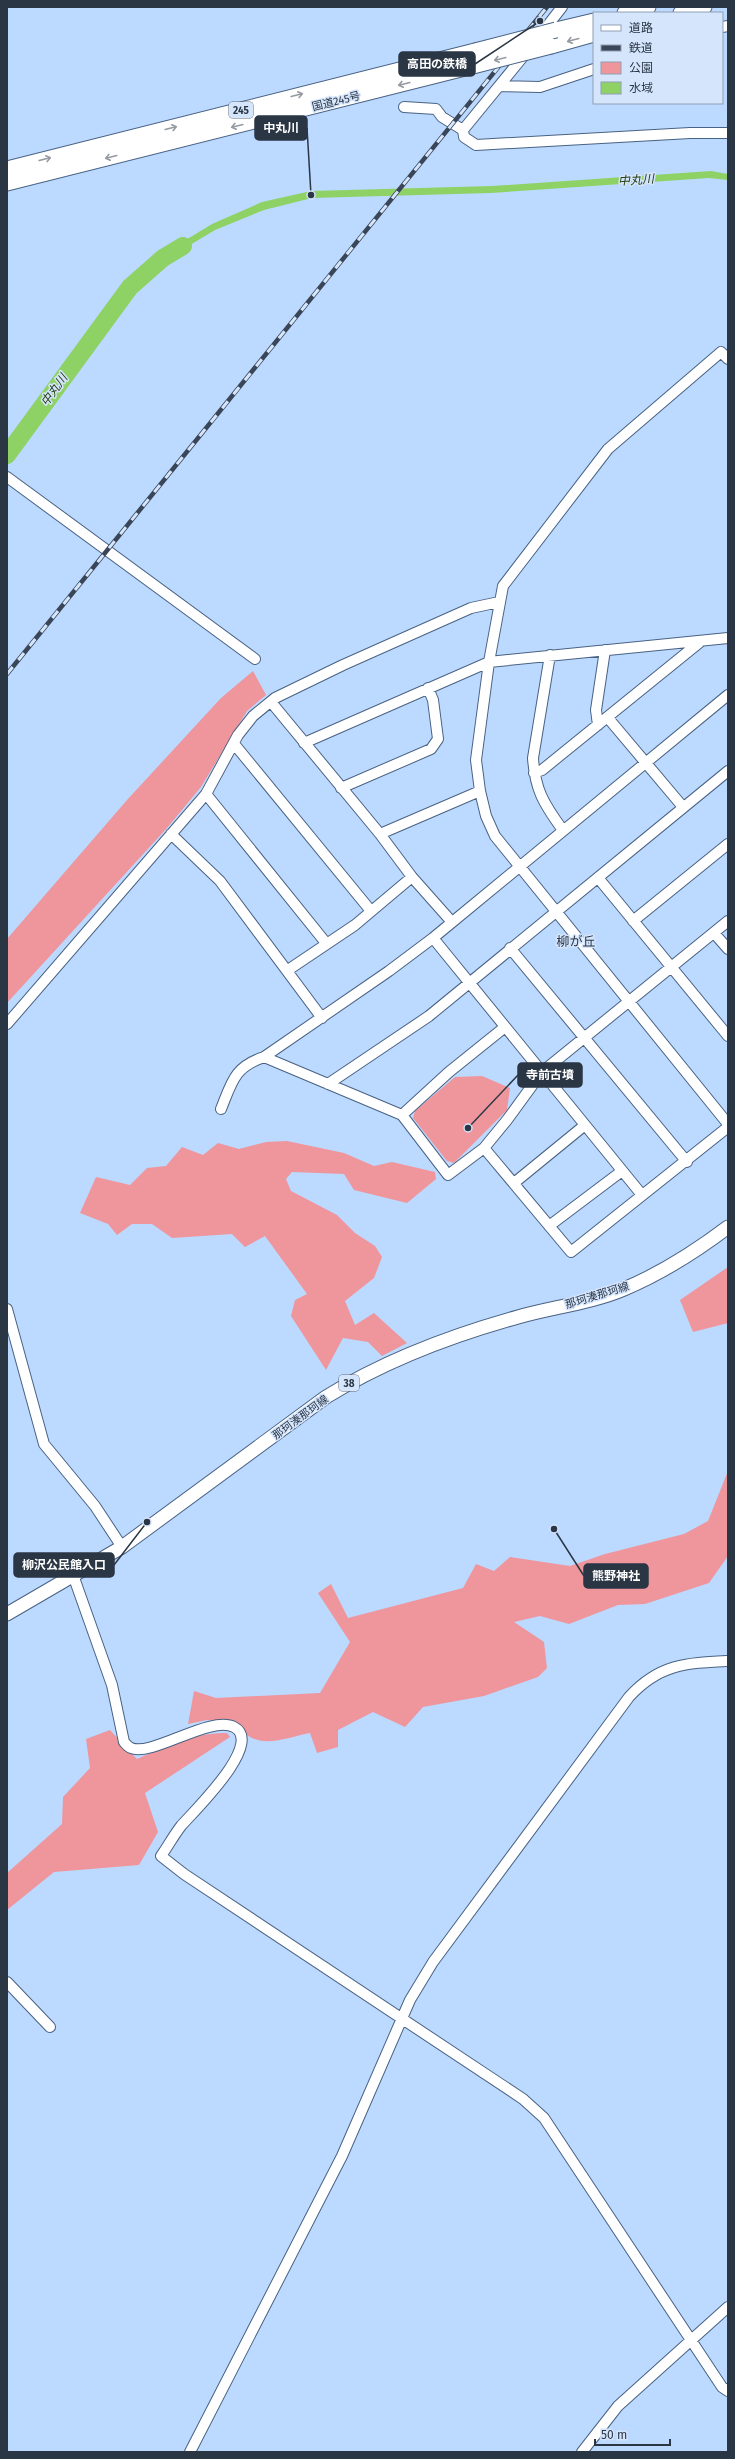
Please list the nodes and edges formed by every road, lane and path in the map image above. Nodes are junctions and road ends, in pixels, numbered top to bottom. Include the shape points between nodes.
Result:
1 (562, 7) edge
2 (648, 7) edge
3 (704, 7) edge
4 (629, 12) edge
5 (684, 12) edge
6 (593, 21) edge
7 (593, 34) edge
8 (593, 69) edge
9 (500, 86) junction
10 (404, 107) dead end
11 (463, 130) junction
12 (728, 133) edge
13 (7, 169) edge
14 (7, 183) edge
15 (728, 359) edge
16 (11, 479) edge
17 (499, 602) junction
18 (728, 638) edge
19 (700, 642) junction
20 (605, 650) junction
21 (550, 655) junction
22 (256, 659) dead end
23 (490, 662) junction
24 (428, 688) junction
25 (728, 695) edge
26 (271, 702) junction
27 (608, 718) junction
28 (598, 725) junction
29 (304, 743) junction
30 (235, 745) junction
31 (645, 762) junction
32 (534, 773) junction
33 (726, 776) edge
34 (341, 788) junction
35 (480, 791) junction
36 (206, 794) junction
37 (684, 807) junction
38 (562, 829) junction
39 (171, 834) junction
40 (380, 834) junction
41 (728, 844) edge
42 (518, 866) junction
43 (412, 877) junction
44 (599, 878) junction
45 (371, 910) junction
46 (555, 912) junction
47 (452, 921) junction
48 (633, 921) junction
49 (728, 921) edge
50 (714, 933) junction
51 (432, 938) junction
52 (326, 943) junction
53 (510, 948) junction
54 (728, 949) edge
55 (671, 966) junction
56 (288, 970) junction
57 (468, 982) junction
58 (630, 1001) junction
59 (322, 1018) junction
60 (7, 1024) edge
61 (505, 1027) junction
62 (728, 1036) edge
63 (583, 1038) junction
64 (264, 1057) junction
65 (542, 1072) junction
66 (328, 1084) junction
67 (221, 1109) dead end
68 (402, 1115) junction
69 (728, 1124) edge
70 (585, 1125) junction
71 (728, 1127) edge
72 (484, 1148) junction
73 (687, 1162) junction
74 (622, 1170) junction
75 (514, 1183) junction
76 (642, 1195) junction
77 (549, 1226) junction
78 (728, 1227) edge
79 (8, 1311) edge
80 (122, 1547) junction
81 (73, 1575) junction
82 (7, 1614) edge
83 (728, 1661) edge
84 (7, 1982) edge
85 (401, 2018) junction
86 (50, 2027) dead end
87 (728, 2307) edge
88 (692, 2339) junction
89 (728, 2391) edge
90 (190, 2452) edge
91 (582, 2452) edge

1 - 9 street
2 - 4 highway
3 - 5 highway
13 -> 6 highway, 国道245号 / 245, bridge
7 -> 14 highway, 国道245号 / 245, bridge
8 - 9 street via 540,86
9 - 11 street
10 - 11 street via 436,109 442,117
11 - 12 street via 464,137 476,145
15 - 17 street via 721,352 608,449 503,586
16 - 22 street
17 - 23 street
17 - 26 street via 471,608 343,665
18 - 19 street
19 - 20 street
19 - 27 street
20 - 21 street
20 - 28 street via 596,710
21 - 23 street
21 - 32 street via 534,758
23 - 24 street
23 - 35 street via 476,760
24 - 29 street
24 - 34 street via 438,740 432,749
25 - 31 street
26 - 29 street
26 - 30 street via 253,716 238,735
27 - 28 street
27 - 31 street
28 - 32 street via 542,770
29 - 34 street
30 - 36 street
30 - 45 street
31 - 37 street
31 - 38 street
32 - 38 street via 541,800
33 - 37 street
34 - 40 street
35 - 40 street
35 - 42 street via 486,816 495,836
36 - 39 street
36 - 52 street
37 - 44 street
38 - 42 street
39 - 56 street via 220,881
39 - 60 street
40 - 43 street
41 - 48 street
42 - 46 street
42 - 47 street
43 - 45 street
43 - 47 street
44 - 46 street
44 - 48 street
45 - 52 street via 355,925
46 - 53 street
46 - 58 street
47 - 51 street
48 - 55 street
49 - 50 street
50 - 54 street
50 - 55 street
51 - 57 street
51 - 59 street via 389,972
52 - 56 street
53 - 57 street
53 - 63 street
55 - 58 street
55 - 62 street
56 - 59 street
57 - 61 street
57 - 66 street via 430,1016
58 - 63 street
58 - 69 street
59 - 64 street
61 - 65 street
61 - 68 street via 449,1072
63 - 65 street
63 - 73 street
64 - 66 street
64 - 67 street via 247,1064 237,1072
65 - 70 street
65 - 72 street
66 - 68 street
68 - 72 street via 448,1175
70 - 74 street
70 - 75 street
71 - 73 street
72 - 75 street
73 - 76 street
74 - 76 street
74 - 77 street
75 - 77 street
76 - 77 street via 571,1252
78 - 80 main road, 那珂湊那珂線 / 38 via 673,1265 623,1289 472,1332 409,1356 346,1385
79 - 80 street via 44,1444 96,1506
80 - 81 main road, 那珂湊那珂線 / 38
81 - 82 main road, 那珂湊那珂線 / 38
81 - 85 street via 112,1685 124,1742 131,1748 144,1749 226,1725 235,1727 239,1734 239,1754 232,1767 180,1827 162,1856 184,1874
83 - 85 street via 684,1664 668,1668 652,1676 629,1697 433,1962
84 - 86 street
85 - 88 street via 523,2100 544,2118
85 - 90 street via 342,2156
87 - 88 street
88 - 89 street via 722,2387
88 - 91 street via 618,2406

